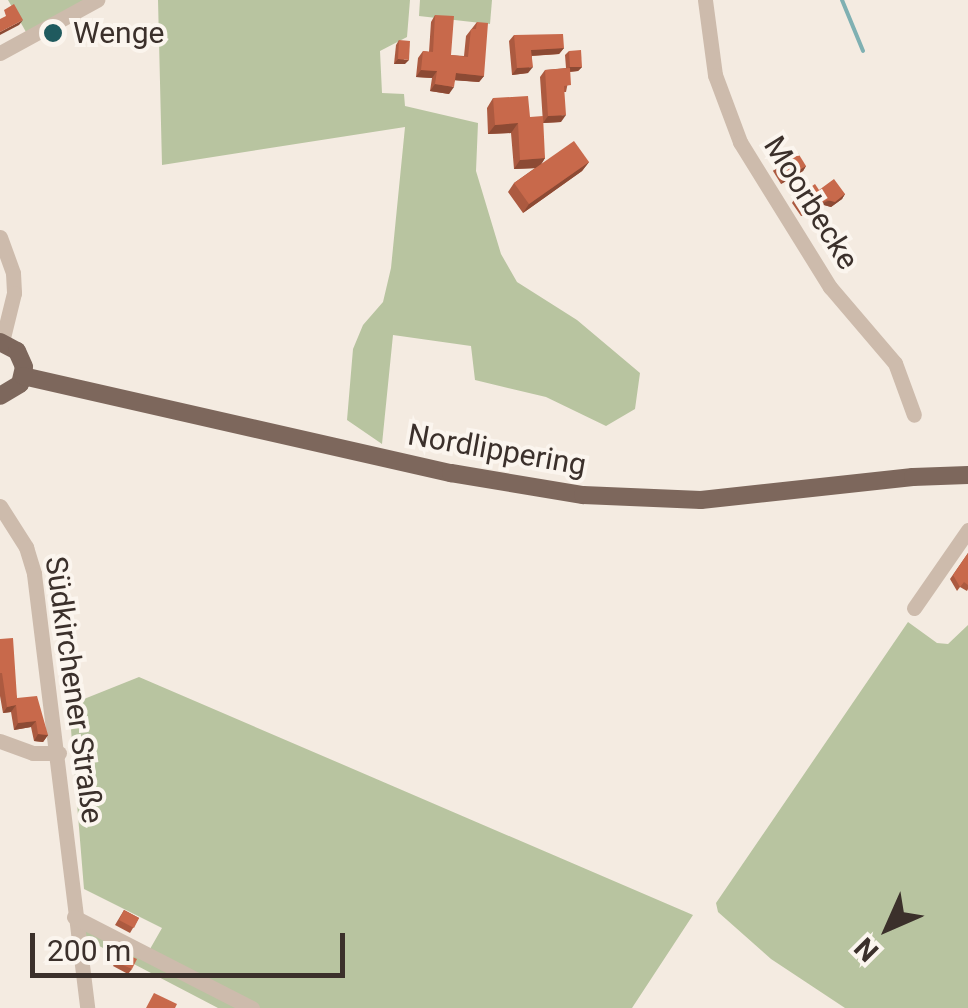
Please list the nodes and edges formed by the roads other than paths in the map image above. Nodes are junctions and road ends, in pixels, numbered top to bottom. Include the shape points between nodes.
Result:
1 (97, 0) edge
2 (704, 0) edge
3 (0, 53) edge
4 (0, 237) edge
5 (1, 342) edge
6 (23, 376) junction
7 (0, 396) edge
8 (914, 415) dead end
9 (968, 476) edge
10 (0, 506) edge
11 (968, 530) edge
12 (914, 608) dead end
13 (0, 741) edge
14 (59, 754) junction
15 (74, 917) junction
16 (87, 1008) edge
17 (252, 1008) edge

1 - 3 street
2 - 8 street, Moorbecke via 715,75 740,142 830,287 895,363
4 - 5 street via 14,293
5 - 6 main road via 22,358
6 - 7 main road
6 - 9 main road, Nordlippering via 414,465 583,495 702,500 912,476
10 - 14 street, Südkirchener Straße via 34,574
11 - 12 street
13 - 14 street via 33,754
14 - 15 street, Südkirchener Straße
15 - 16 street, Südkirchener Straße
15 - 17 street

